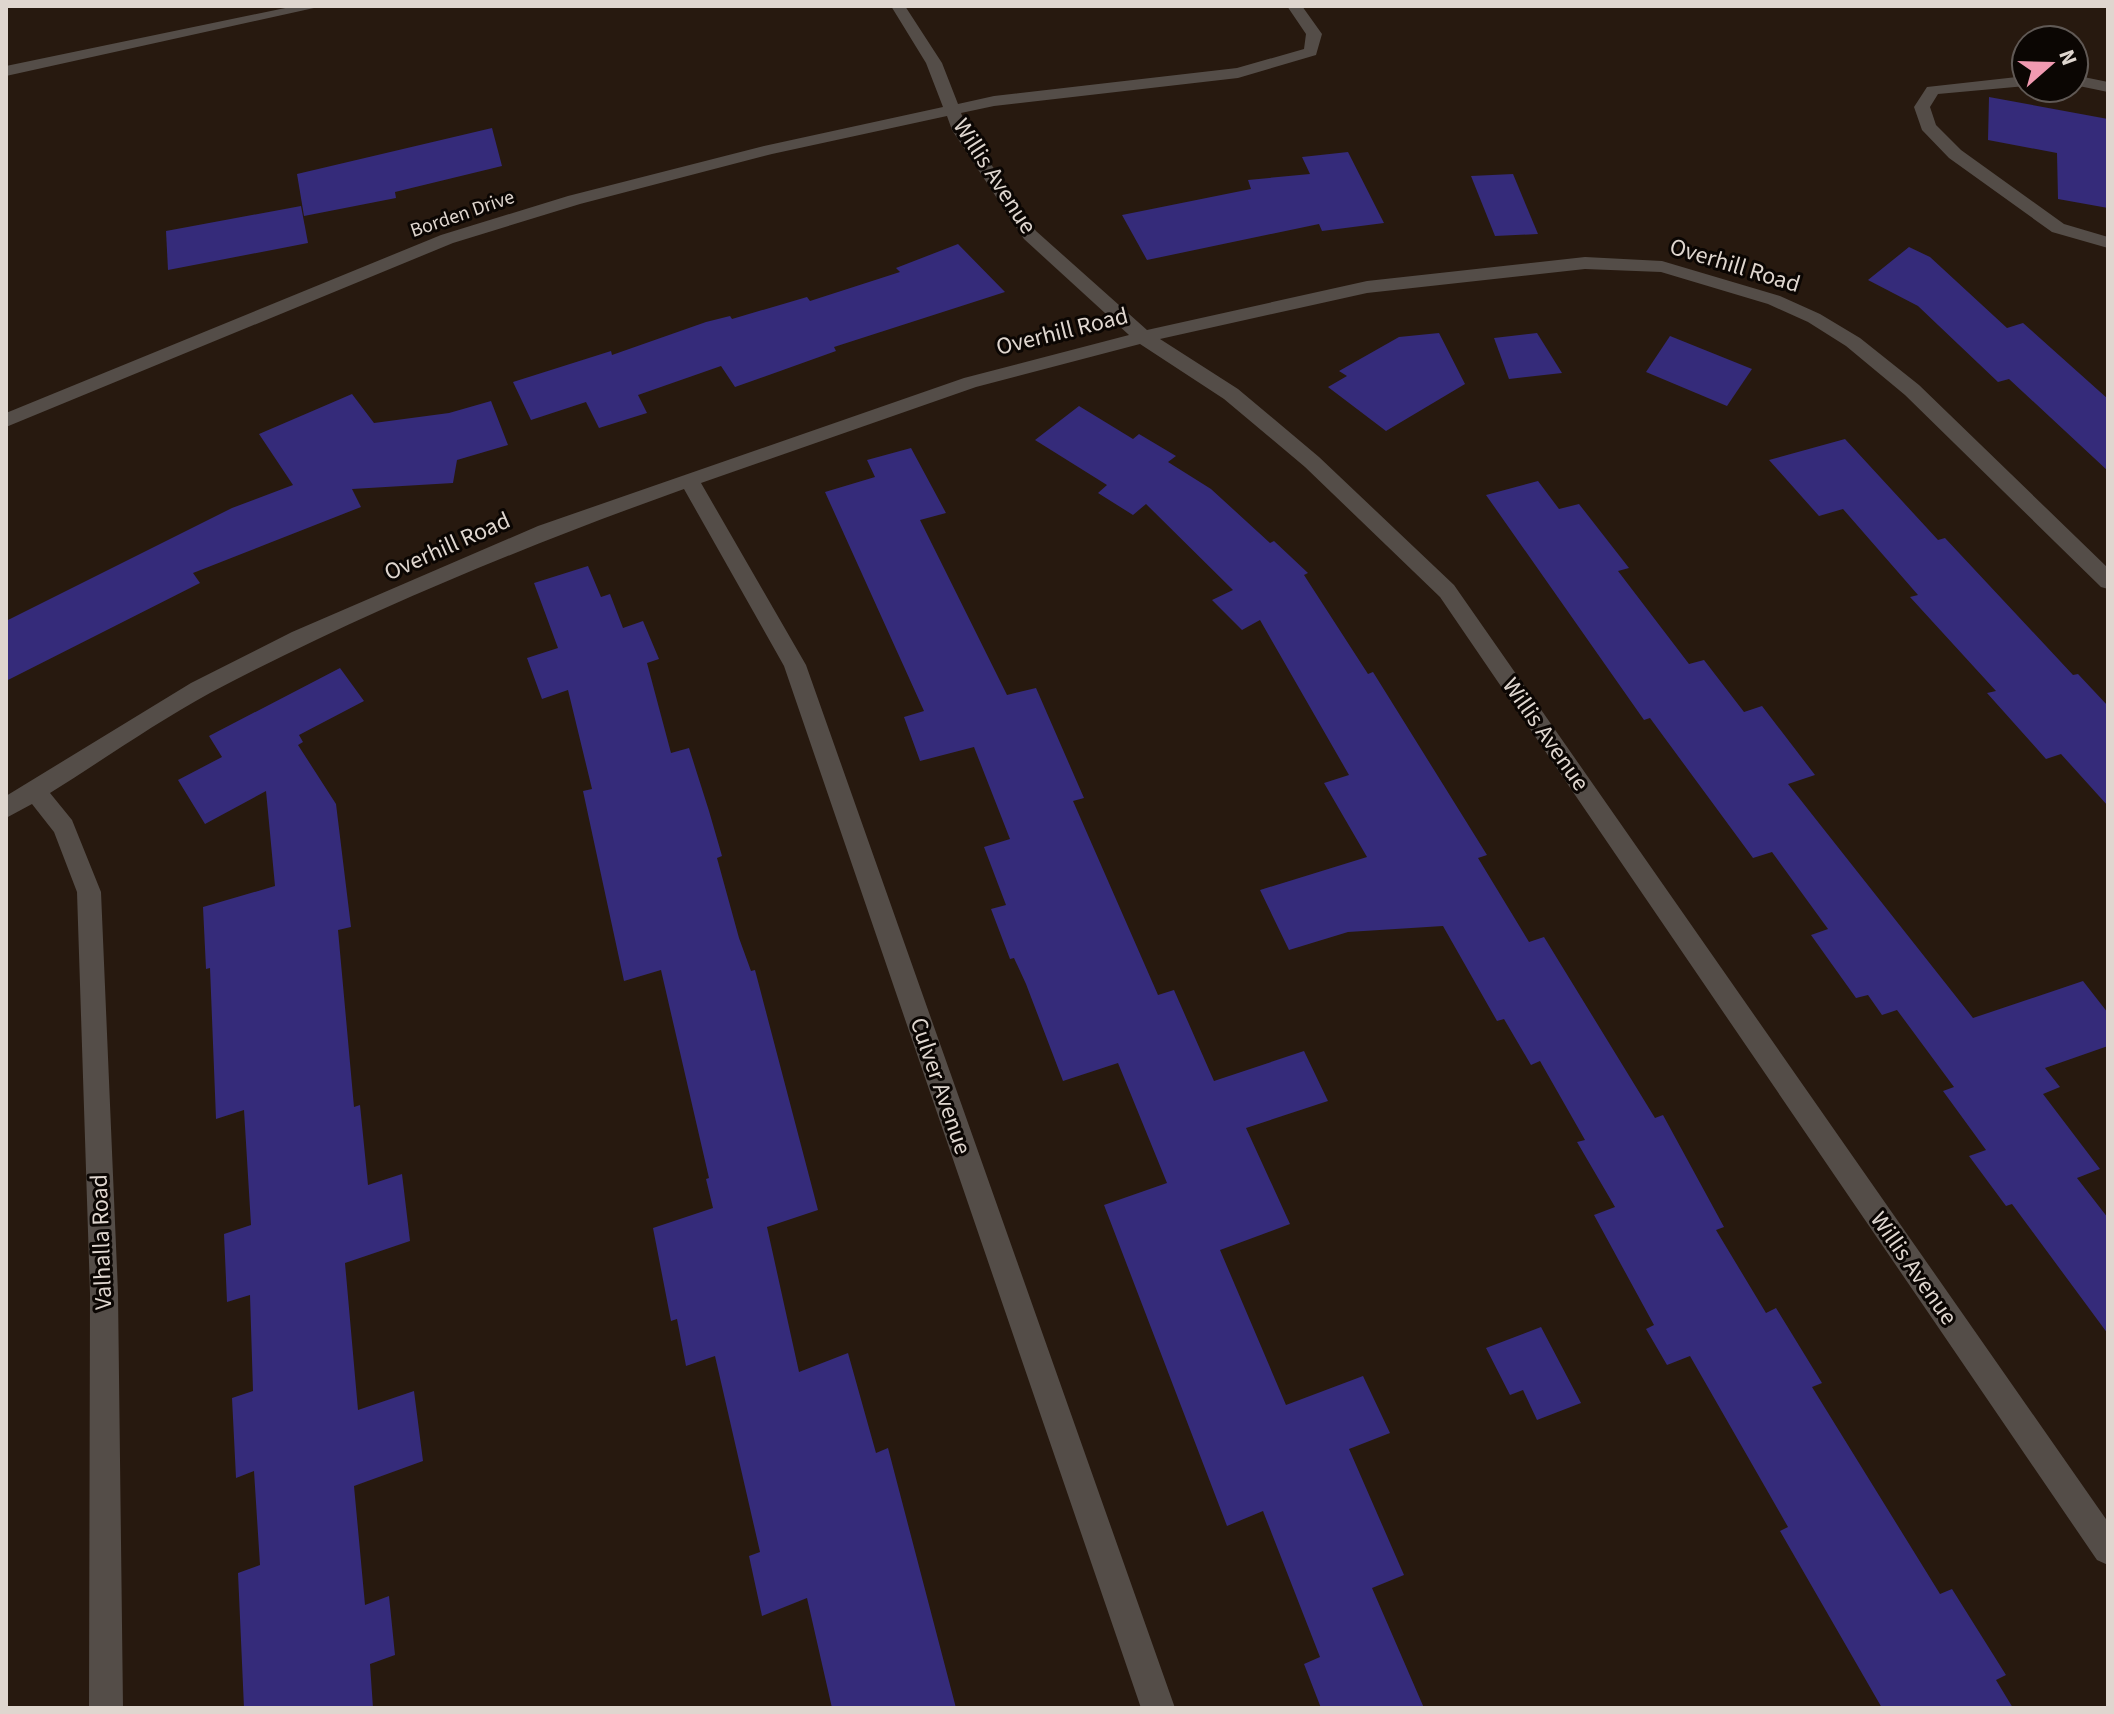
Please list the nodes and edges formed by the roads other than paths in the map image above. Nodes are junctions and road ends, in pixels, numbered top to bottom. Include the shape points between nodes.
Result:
1 (316, 6) edge
2 (898, 6) edge
3 (1294, 6) edge
4 (6, 71) edge
5 (2010, 83) edge
6 (952, 110) junction
7 (2108, 243) edge
8 (1143, 337) junction
9 (6, 420) edge
10 (689, 480) junction
11 (2108, 581) edge
12 (35, 791) junction
13 (6, 808) edge
14 (2108, 1549) edge
15 (106, 1708) edge
16 (1158, 1708) edge

1 - 4 street
2 - 6 street, Willis Avenue via 934,63
3 - 6 street, Borden Drive via 1314,34 1311,52 1297,58 1238,73
5 - 7 street via 1933,90 1922,107 1928,127 1955,154 2058,228
6 - 8 street, Willis Avenue via 1030,235
6 - 9 street, Borden Drive via 755,153 447,239
8 - 10 street, Overhill Road via 971,382
8 - 11 street, Overhill Road via 1367,287 1585,263 1662,267 1774,300 1853,342 1912,390
8 - 14 street, Willis Avenue via 1231,394 1289,442 1447,591
10 - 12 street, Overhill Road via 545,531 300,638 199,689
10 - 16 street, Culver Avenue via 795,665
12 - 13 street, Overhill Road
12 - 15 street, Valhalla Road via 64,827 89,892 104,1293

